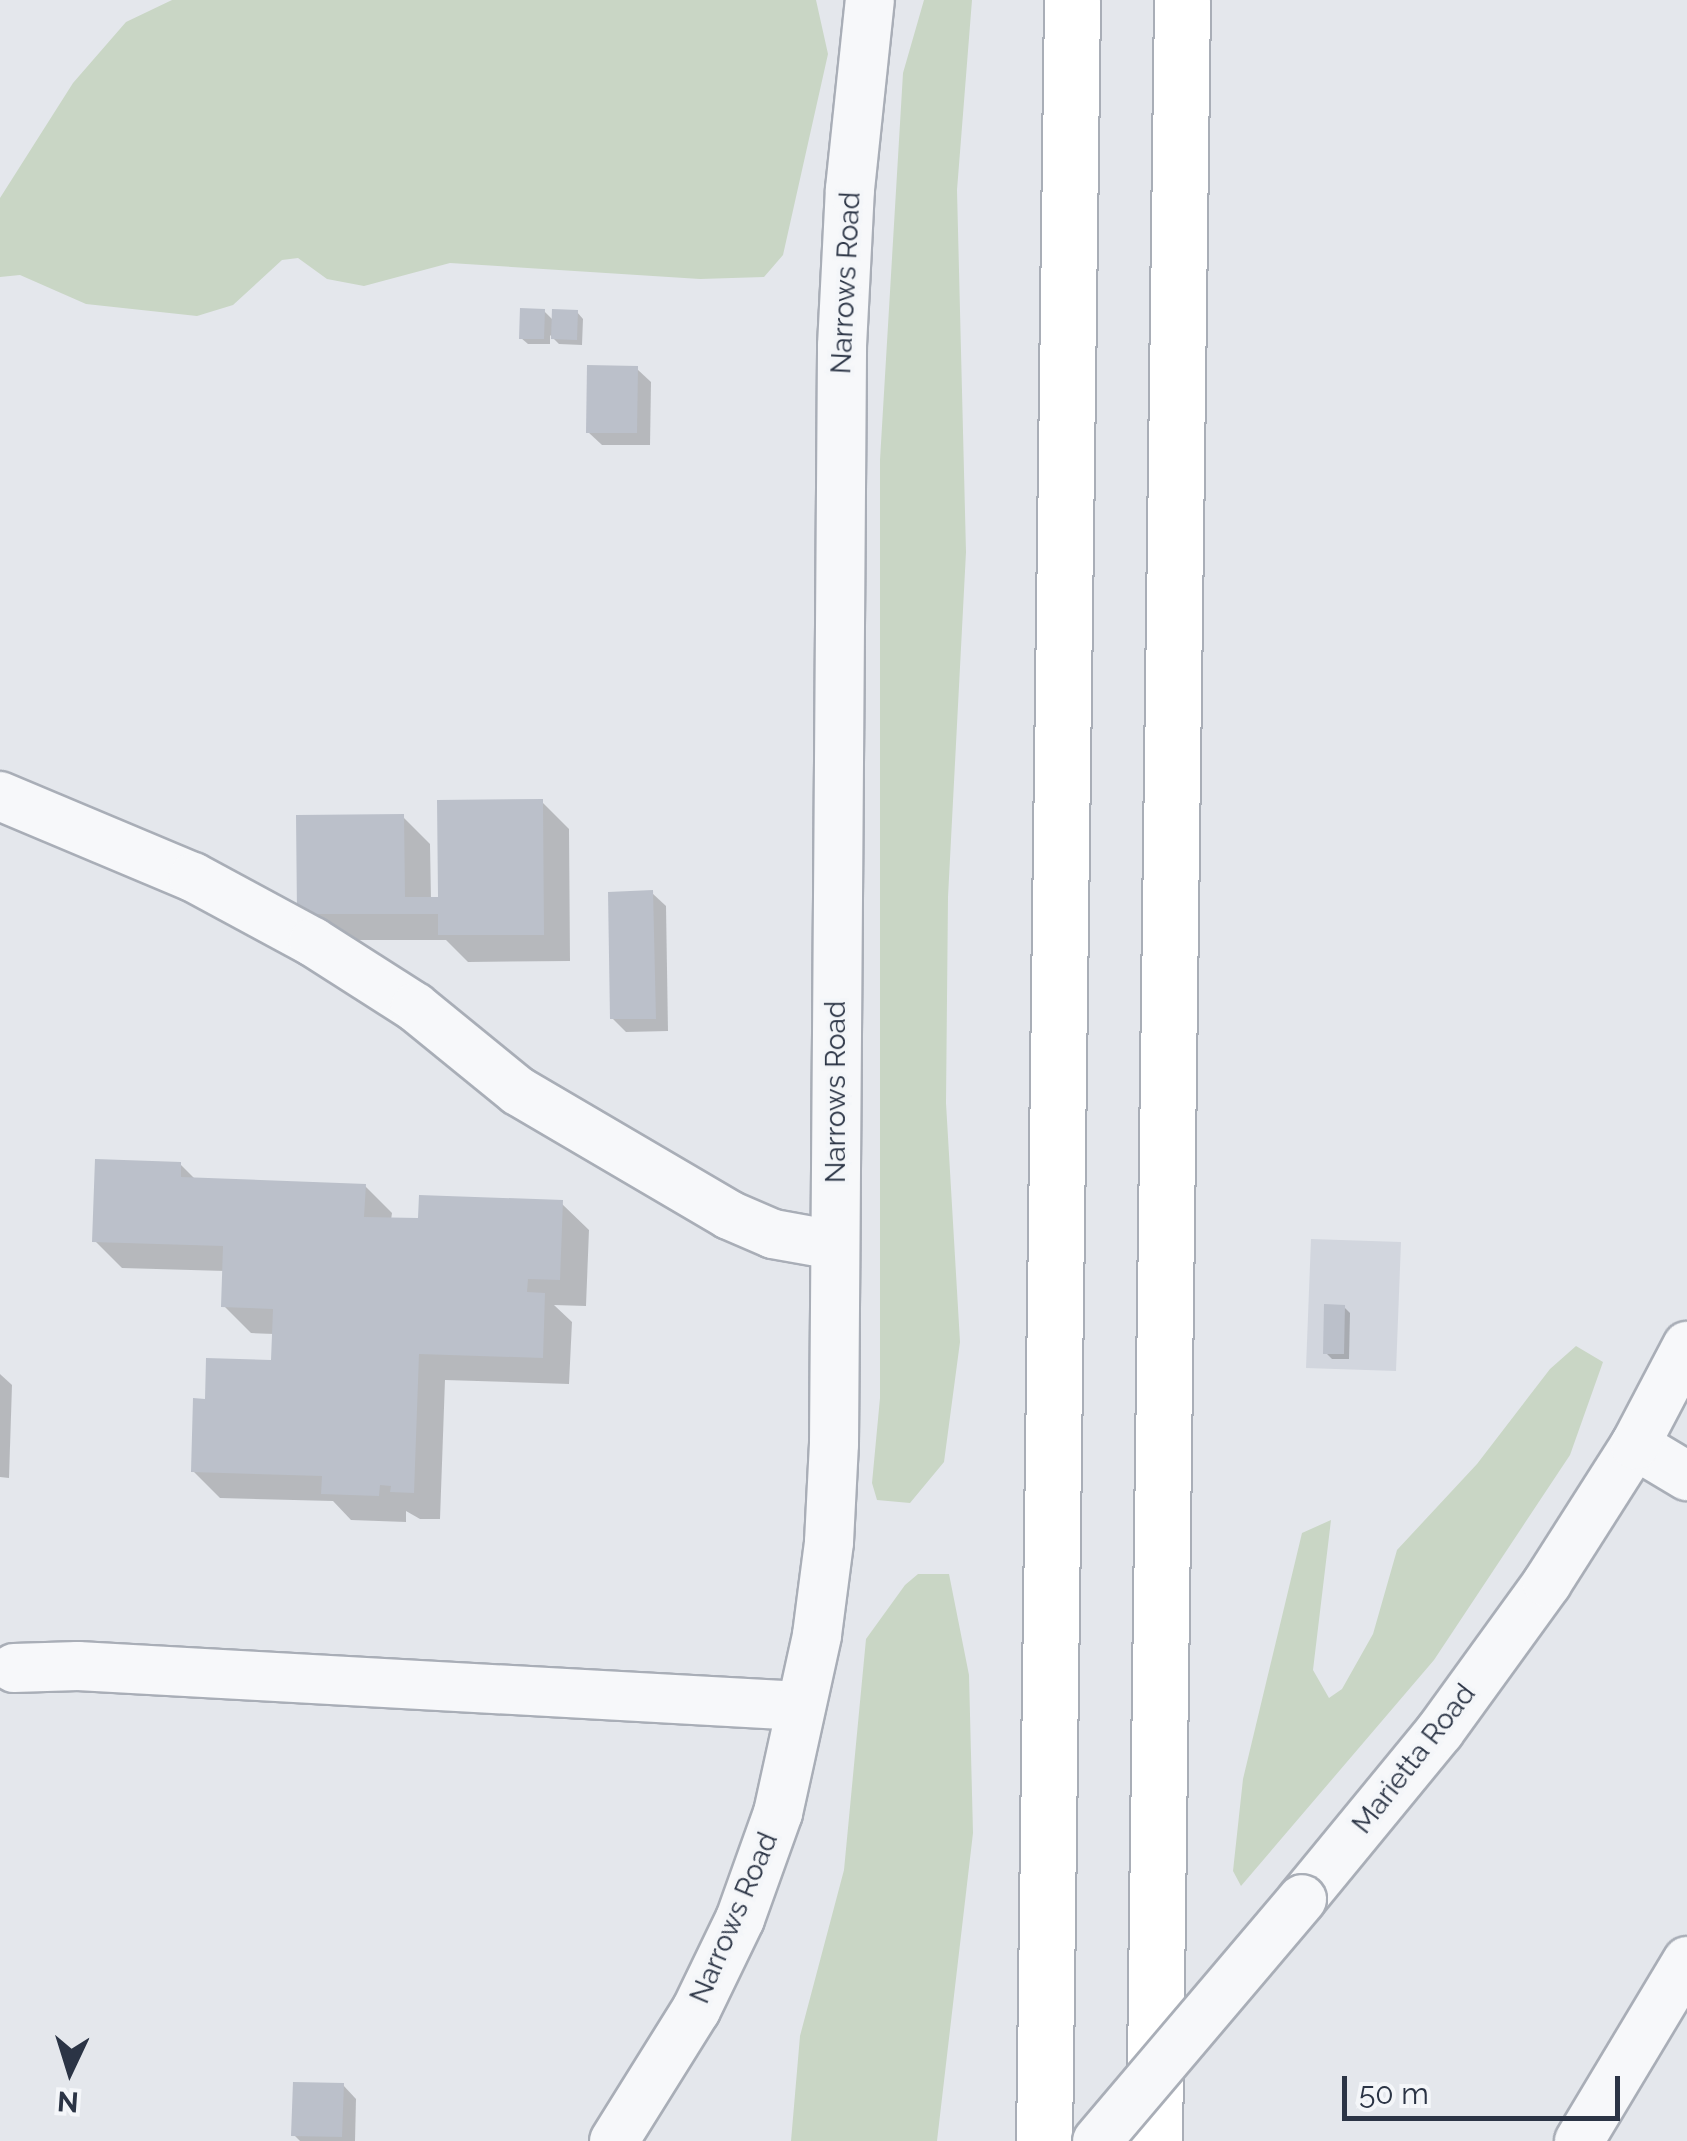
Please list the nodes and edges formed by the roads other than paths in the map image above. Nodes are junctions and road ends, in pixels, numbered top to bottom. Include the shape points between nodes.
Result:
1 (870, 0) edge
2 (1072, 0) edge
3 (1182, 0) edge
4 (0, 796) edge
5 (835, 1245) junction
6 (1687, 1346) edge
7 (1635, 1445) junction
8 (1687, 1476) edge
9 (14, 1668) dead end
10 (801, 1706) junction
11 (1687, 1961) edge
12 (614, 2141) edge
13 (1044, 2141) edge
14 (1097, 2141) edge
15 (1154, 2141) edge
16 (1580, 2141) edge

1 - 5 street, Narrows Road via 842,346
2 - 13 highway
3 - 15 highway
4 - 5 street via 194,877 313,942 414,1008 518,1092 729,1214 773,1234
5 - 10 street, Narrows Road via 829,1542
6 - 7 street, Marietta Road
7 - 8 street
7 - 14 street, Marietta Road, bridge via 1440,1731
9 - 10 street via 78,1666
10 - 12 street, Narrows Road via 778,1813 740,1919 696,2010
11 - 16 street

